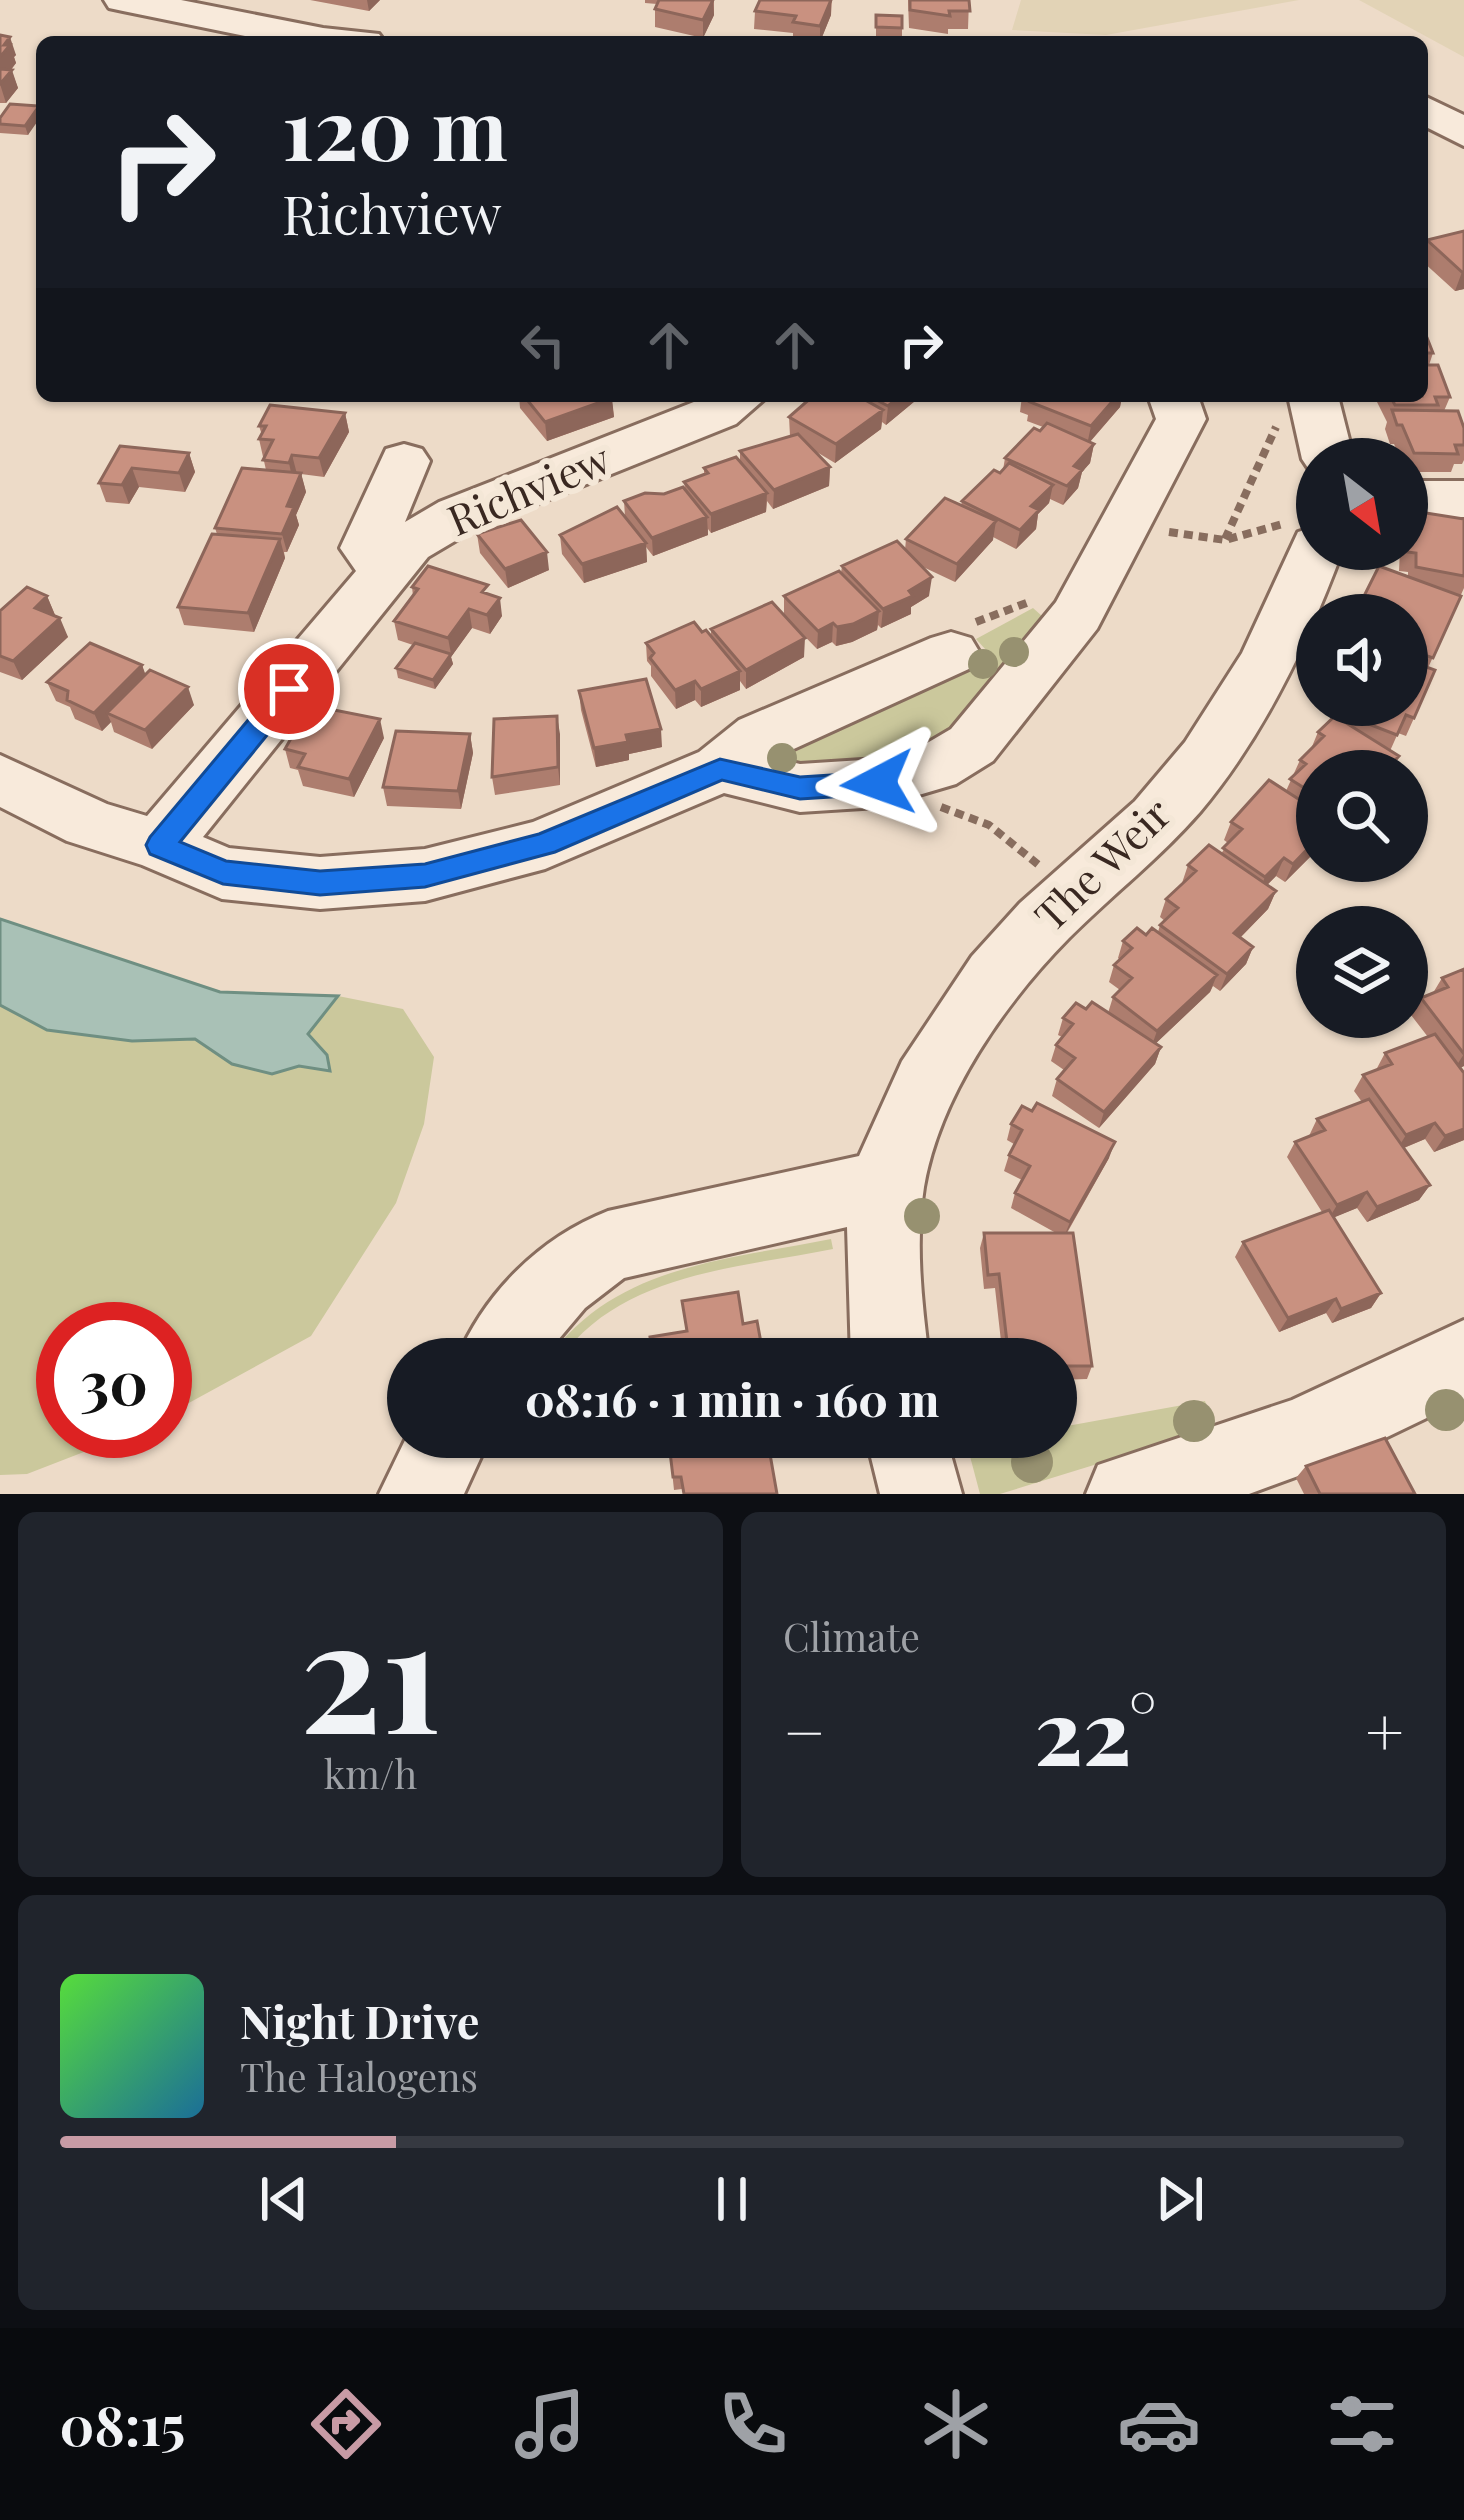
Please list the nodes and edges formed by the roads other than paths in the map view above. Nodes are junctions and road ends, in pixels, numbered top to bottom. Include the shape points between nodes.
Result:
1 (123, 0) edge
2 (302, 36) edge
3 (1428, 111) edge
4 (1464, 133) edge
5 (734, 402) edge
6 (1296, 409) edge
7 (1189, 413) edge
8 (1315, 438) edge
9 (404, 461) dead end
10 (1428, 499) edge
11 (1464, 499) edge
12 (1296, 566) edge
13 (385, 568) junction
14 (951, 653) road end
15 (720, 769) junction
16 (0, 779) edge
17 (160, 845) junction
18 (888, 1184) junction
19 (510, 1338) edge
20 (888, 1338) edge
21 (1464, 1359) edge
22 (439, 1458) edge
23 (912, 1458) edge
24 (421, 1494) edge
25 (921, 1494) edge
26 (1127, 1494) edge

1 - 2 street
3 - 4 street
5 - 13 street, Richview via 458,515
6 - 8 street
7 - 15 street via 1084,603 972,745 935,767 878,783 800,788
9 - 13 street via 367,548
10 - 11 street
12 - 18 street, The Weir via 1285,625 1213,747 1158,818 1042,923 970,1008
13 - 17 street, Richview
14 - 15 street via 760,736
15 - 17 street via 545,844 425,875 320,883 223,873
16 - 17 street via 89,824
18 - 19 street via 608,1246 577,1264
18 - 20 street, The Weir
21 - 26 street via 1303,1436
22 - 24 street
23 - 25 street

